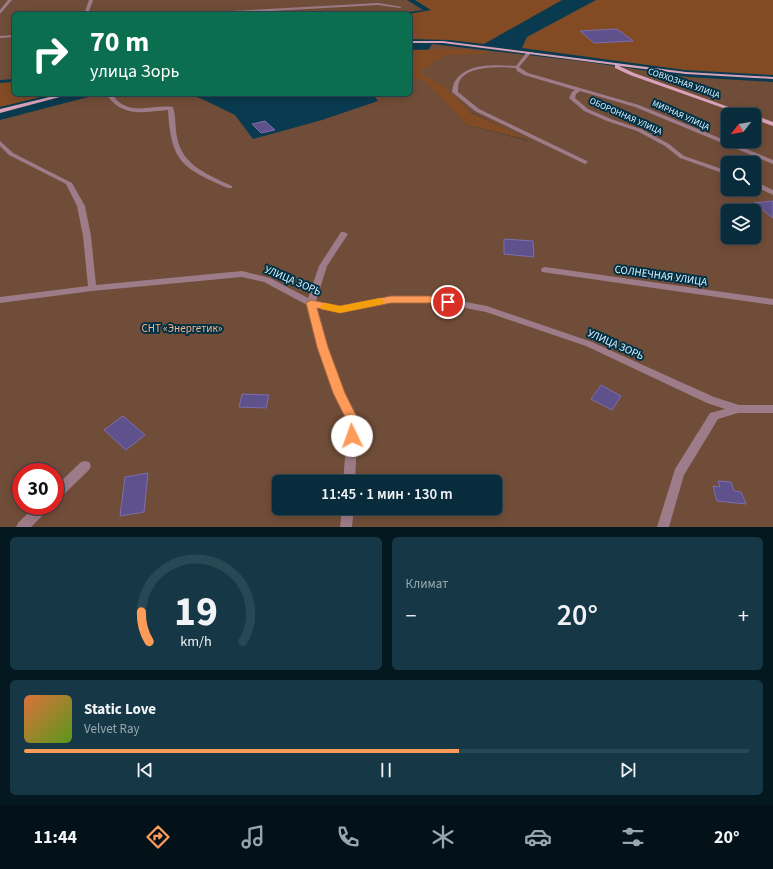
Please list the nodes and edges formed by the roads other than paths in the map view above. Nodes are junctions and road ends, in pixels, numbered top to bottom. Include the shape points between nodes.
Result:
1 (10, 0) edge
2 (91, 0) edge
3 (400, 7) dead end
4 (87, 12) edge
5 (232, 12) edge
6 (0, 13) edge
7 (12, 36) edge
8 (0, 37) edge
9 (412, 42) edge
10 (529, 53) junction
11 (617, 64) junction
12 (517, 67) junction
13 (773, 78) edge
14 (580, 89) junction
15 (60, 96) edge
16 (110, 96) edge
17 (728, 108) edge
18 (0, 111) edge
19 (761, 120) edge
20 (773, 124) edge
21 (0, 143) edge
22 (585, 162) dead end
23 (773, 162) edge
24 (721, 171) edge
25 (230, 187) dead end
26 (761, 187) edge
27 (773, 193) edge
28 (344, 234) dead end
29 (545, 270) dead end
30 (92, 288) junction
31 (0, 300) edge
32 (773, 302) edge
33 (311, 303) junction
34 (773, 408) edge
35 (739, 409) junction
36 (85, 466) dead end
37 (349, 475) edge
38 (64, 486) edge
39 (35, 515) edge
40 (347, 515) edge
41 (22, 527) edge
42 (346, 527) edge
43 (663, 527) edge

1 - 6 street
2 - 4 street
3 - 5 street via 378,4
7 - 8 street
9 - 10 main road via 443,42
10 - 11 main road
10 - 12 street
11 - 13 main road via 693,73
11 - 17 main road, СОВХОЗНАЯ УЛИЦА via 617,67 632,74
12 - 14 street, МИРНАЯ УЛИЦА via 526,74
12 - 22 street via 478,68 464,74 458,81 455,92 477,110
14 - 23 street, МИРНАЯ УЛИЦА via 637,106
14 - 24 street, ОБОРОННАЯ УЛИЦА via 572,98 586,110 639,130 667,145 682,157
15 - 18 main road
16 - 25 street via 118,107 128,109 171,108 172,130 181,158 197,172
19 - 20 main road
21 - 30 street via 11,154 69,184 81,206
26 - 27 street
28 - 33 street via 323,266
29 - 32 street, СОЛНЕЧНАЯ УЛИЦА
30 - 31 street, УЛИЦА ЗОРЬ
30 - 33 street, УЛИЦА ЗОРЬ via 242,274 267,280
33 - 35 street, УЛИЦА ЗОРЬ via 340,310 391,299 434,299 487,308 589,344 711,400
33 - 37 street via 339,393 353,421
34 - 35 street, УЛИЦА ЗОРЬ
35 - 43 street via 714,416 679,473
36 - 38 street
39 - 41 street
40 - 42 street

